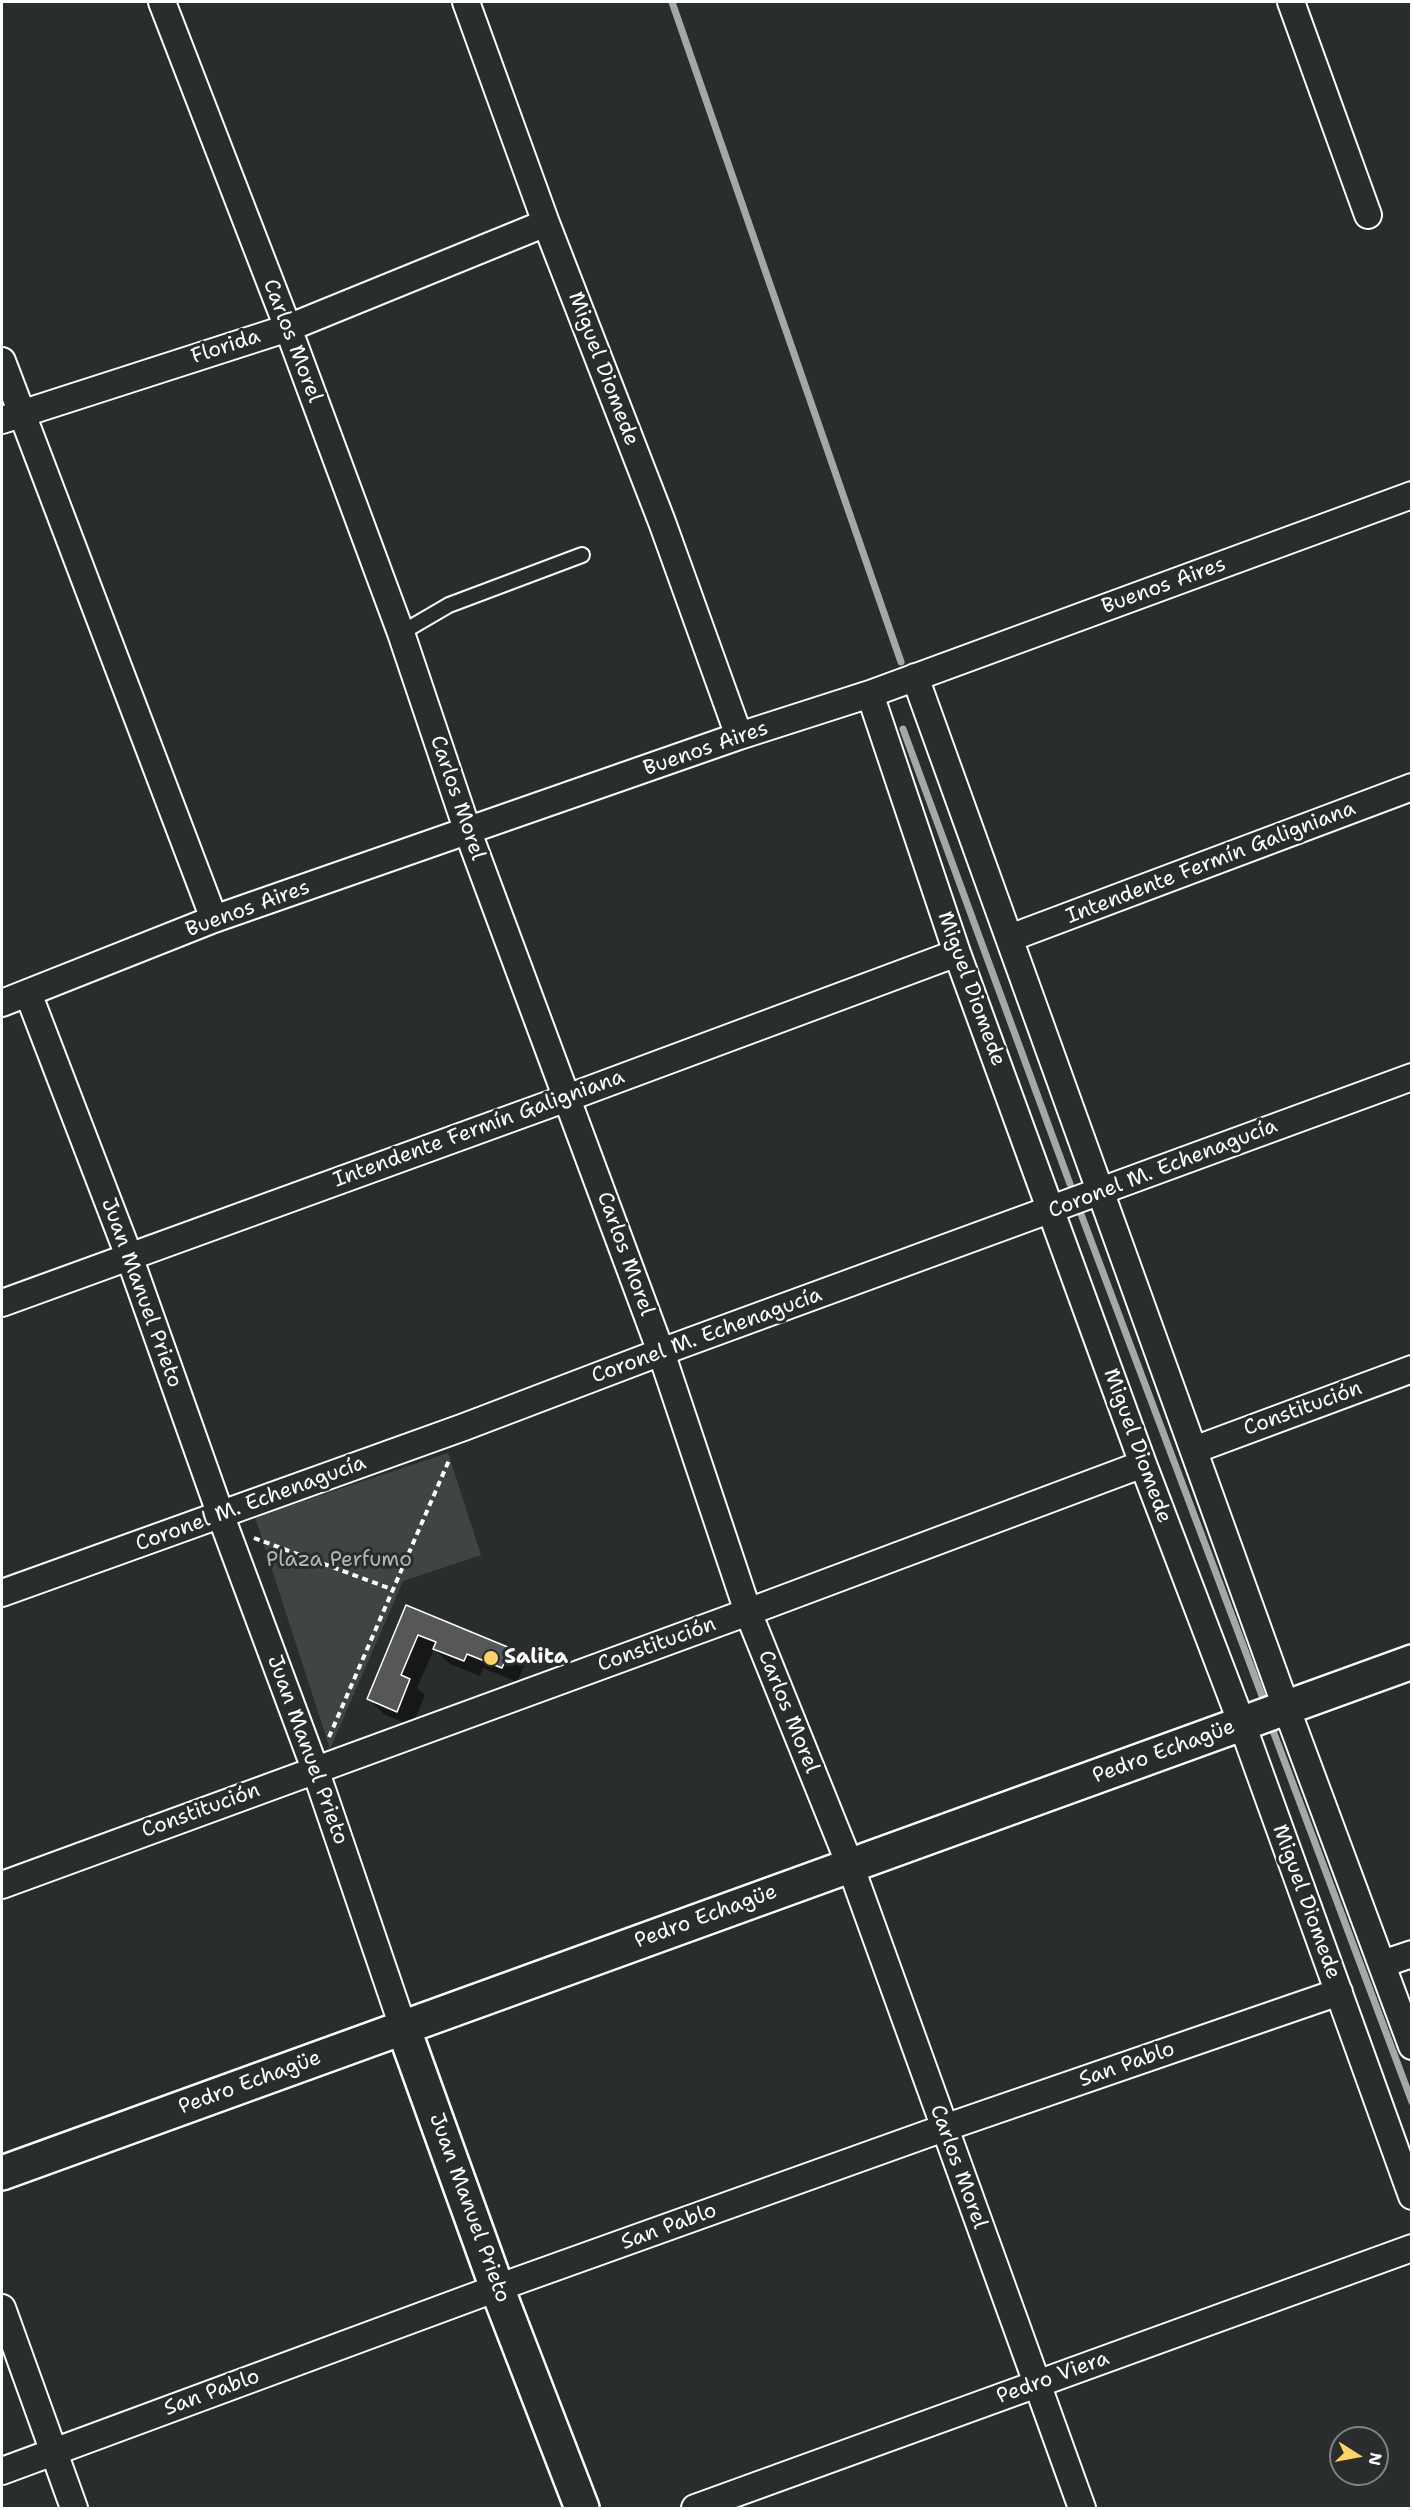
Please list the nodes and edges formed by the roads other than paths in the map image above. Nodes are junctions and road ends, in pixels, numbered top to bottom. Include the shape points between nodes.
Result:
1 (162, 2) edge
2 (466, 2) edge
3 (1291, 2) edge
4 (1368, 215) dead end
5 (546, 223) junction
6 (288, 328) junction
7 (2, 361) edge
8 (11, 416) edge
9 (1412, 495) edge
10 (582, 555) dead end
11 (401, 633) junction
12 (915, 677) junction
13 (870, 694) junction
14 (739, 736) junction
15 (1412, 787) edge
16 (468, 832) junction
17 (214, 919) junction
18 (1010, 938) junction
19 (957, 953) junction
20 (28, 993) junction
21 (2, 1003) edge
22 (1412, 1077) edge
23 (567, 1098) junction
24 (1100, 1190) junction
25 (1051, 1211) junction
26 (129, 1256) junction
27 (2, 1303) edge
28 (661, 1352) junction
29 (1412, 1369) edge
30 (1194, 1450) junction
31 (1143, 1464) junction
32 (223, 1521) junction
33 (2, 1593) edge
34 (748, 1612) junction
35 (1412, 1662) edge
36 (1286, 1707) junction
37 (1242, 1724) junction
38 (315, 1769) junction
39 (850, 1866) junction
40 (2, 1885) edge
41 (1412, 1954) edge
42 (1382, 1964) junction
43 (1339, 1992) junction
44 (403, 2027) junction
45 (1412, 2046) edge
46 (944, 2128) junction
47 (2, 2173) edge
48 (1412, 2196) edge
49 (1412, 2248) edge
50 (497, 2288) junction
51 (2, 2308) edge
52 (1036, 2385) junction
53 (54, 2451) junction
54 (2, 2471) edge
55 (74, 2508) edge
56 (582, 2508) edge
57 (695, 2508) edge
58 (1082, 2508) edge

1 - 6 street, Carlos Morel
2 - 5 street, Miguel Diomede
3 - 4 street
5 - 6 street, Florida
5 - 14 street, Miguel Diomede via 662,522
6 - 8 street, Florida
6 - 11 street, Carlos Morel
7 - 8 street
8 - 17 street
9 - 12 street, Buenos Aires
10 - 11 lane via 449,605
11 - 16 street, Carlos Morel
12 - 13 street, Buenos Aires
12 - 18 street
13 - 14 street, Buenos Aires
13 - 19 street, Miguel Diomede
14 - 16 street, Buenos Aires
15 - 18 street, Intendente Fermín Galigniana
16 - 17 street, Buenos Aires
16 - 23 street, Carlos Morel
17 - 20 street, Buenos Aires
18 - 24 street
19 - 23 street, Intendente Fermín Galigniana
19 - 25 street, Miguel Diomede
20 - 21 street, Buenos Aires
20 - 26 street, Juan Manuel Prieto
22 - 24 street, Coronel M. Echenagucía
23 - 26 street, Intendente Fermín Galigniana
23 - 28 street, Carlos Morel
24 - 25 street, Coronel M. Echenagucía
24 - 30 street
25 - 28 street, Coronel M. Echenagucía
25 - 31 street, Miguel Diomede
26 - 27 street, Intendente Fermín Galigniana
26 - 32 street, Juan Manuel Prieto
28 - 32 street, Coronel M. Echenagucía
28 - 34 street, Carlos Morel
29 - 30 street, Constitución
30 - 36 street
31 - 34 street, Constitución
31 - 37 street, Miguel Diomede
32 - 33 street, Coronel M. Echenagucía
32 - 38 street, Juan Manuel Prieto
34 - 38 street, Constitución
34 - 39 street, Carlos Morel
35 - 36 street, Pedro Echagüe
36 - 37 street, Pedro Echagüe
36 - 42 street
37 - 39 street, Pedro Echagüe
37 - 43 street, Miguel Diomede
38 - 40 street, Constitución
38 - 44 street, Juan Manuel Prieto
39 - 44 street, Pedro Echagüe
39 - 46 street, Carlos Morel
41 - 42 street
42 - 45 street
43 - 46 street, San Pablo
43 - 48 street, Miguel Diomede
44 - 47 street, Pedro Echagüe
44 - 50 street, Juan Manuel Prieto
46 - 50 street, San Pablo
46 - 52 street, Carlos Morel
49 - 52 street, Pedro Viera
50 - 53 street, San Pablo
50 - 56 street, Juan Manuel Prieto
51 - 53 street
52 - 57 street, Pedro Viera
52 - 58 street, Carlos Morel
53 - 54 street, San Pablo
53 - 55 street

